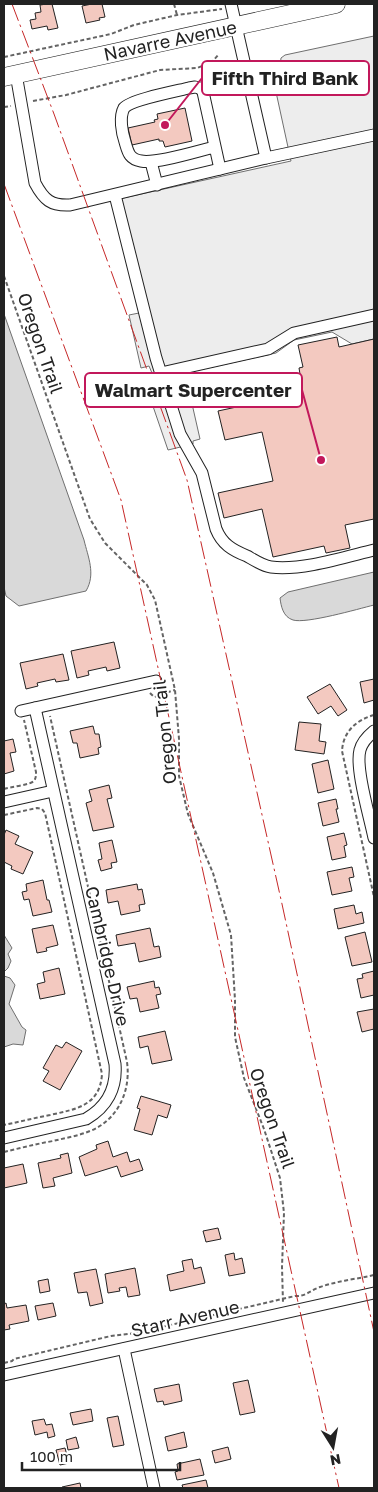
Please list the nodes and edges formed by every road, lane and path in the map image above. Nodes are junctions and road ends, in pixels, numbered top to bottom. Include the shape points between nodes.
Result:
1 (174, 4) edge
2 (330, 4) edge
3 (232, 6) edge
4 (176, 15) junction
5 (236, 26) junction
6 (219, 54) dead end
7 (4, 57) edge
8 (10, 76) edge
9 (36, 100) dead end
10 (374, 135) edge
11 (215, 147) junction
12 (266, 158) junction
13 (152, 162) junction
14 (220, 169) junction
15 (157, 185) junction
16 (115, 195) junction
17 (4, 276) edge
18 (374, 315) edge
19 (161, 373) junction
20 (374, 550) edge
21 (156, 681) dead end
22 (35, 708) junction
23 (22, 713) joint
24 (374, 732) edge
25 (374, 764) edge
26 (374, 780) edge
27 (4, 789) edge
28 (53, 791) junction
29 (4, 802) edge
30 (4, 815) edge
31 (374, 838) edge
32 (4, 1125) edge
33 (4, 1138) edge
34 (374, 1275) edge
35 (374, 1293) edge
36 (282, 1299) junction
37 (124, 1349) junction
38 (4, 1363) edge
39 (4, 1376) edge
40 (154, 1488) edge

1 - 4 path
2 - 5 highway, Navarre Avenue
3 - 4 path
3 - 5 street
4 - 7 path via 111,34
5 - 8 highway, Navarre Avenue
5 - 12 street
6 - 9 path via 212,62 197,68 160,70
8 - 16 street via 35,183 41,194 59,206
10 - 12 street
11 - 13 street
11 - 13 street via 203,92 200,88 189,88 133,102 125,107 122,129 128,154 140,161
11 - 14 street
12 - 14 street
13 - 15 street
14 - 15 street
15 - 16 street
16 - 19 street
17 - 36 path, Oregon Trail via 90,519 105,543 147,585 155,600 175,690 180,739 178,776 188,814 213,873 231,935 235,1036 244,1078 280,1178 284,1213
18 - 19 street via 294,333 268,349
19 - 20 street via 180,434 202,472 216,529 224,544 270,567 303,566
21 - 22 street
22 - 23 street
22 - 28 street, Cambridge Drive
23 - 27 path via 36,779
24 - 31 street via 363,743 359,756
25 - 26 path
28 - 29 street
28 - 33 street, Cambridge Drive via 115,1079 113,1090 102,1108 86,1119
30 - 32 path via 37,808 45,813 102,1074 97,1092 81,1107
34 - 36 path via 318,1287 306,1295
35 - 37 street, Starr Avenue
36 - 38 path
37 - 39 street, Starr Avenue
37 - 40 street

